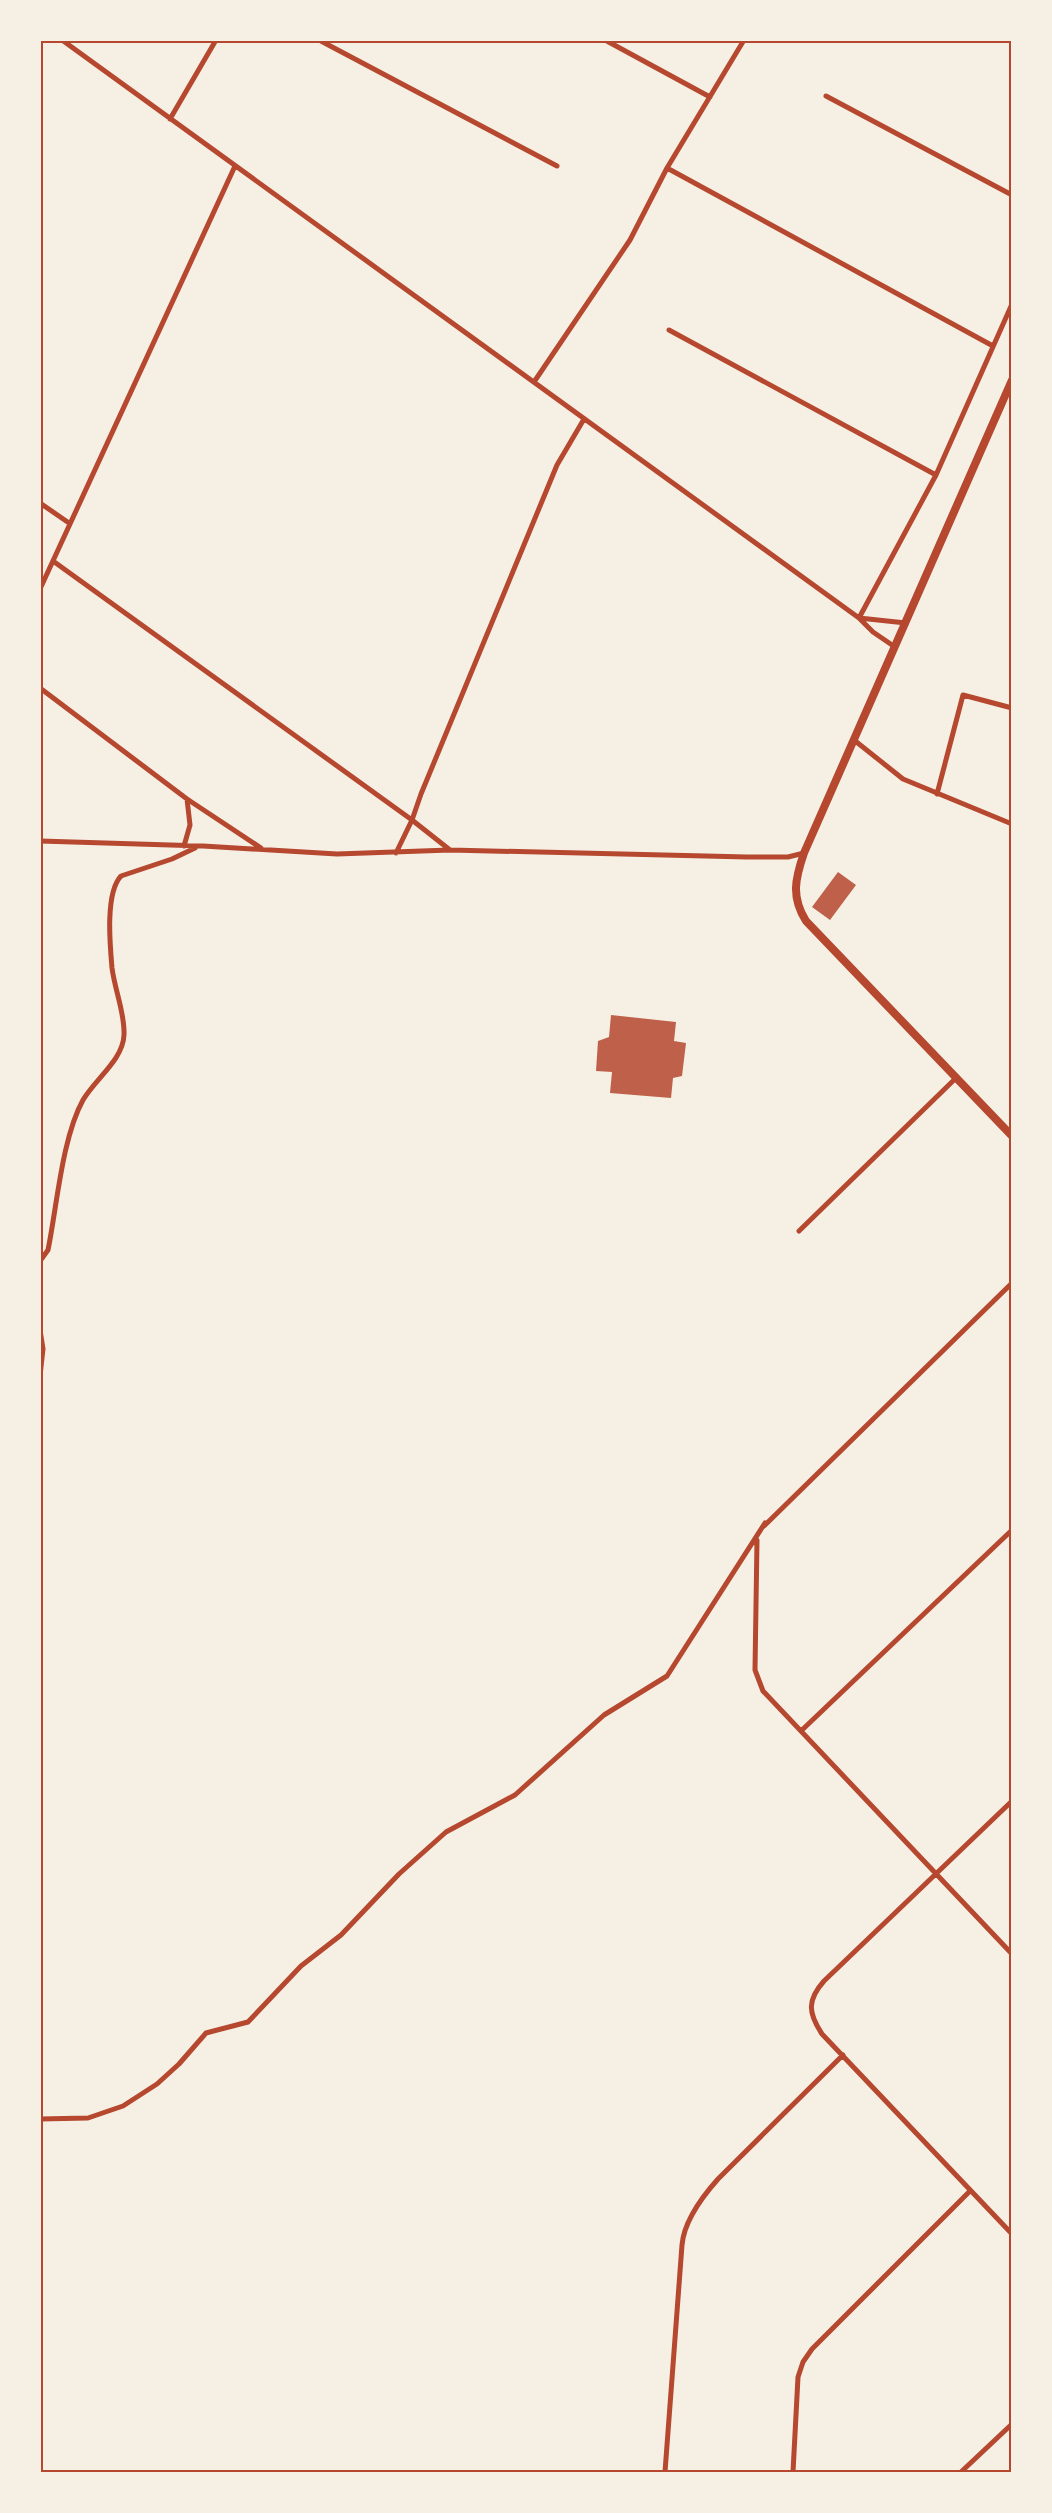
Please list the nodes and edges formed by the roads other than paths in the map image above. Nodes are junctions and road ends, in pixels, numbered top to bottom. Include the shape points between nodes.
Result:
1 (62, 40) edge
2 (216, 40) edge
3 (319, 40) edge
4 (605, 40) edge
5 (744, 40) edge
6 (826, 96) dead end
7 (710, 97) junction
8 (170, 118) junction
9 (235, 166) junction
10 (557, 166) dead end
11 (667, 168) junction
12 (1011, 195) edge
13 (1011, 304) edge
14 (669, 330) dead end
15 (993, 346) junction
16 (1011, 380) edge
17 (534, 382) junction
18 (584, 419) junction
19 (936, 475) junction
20 (40, 503) edge
21 (69, 523) junction
22 (53, 561) junction
23 (40, 589) edge
24 (859, 618) junction
25 (906, 623) junction
26 (895, 647) junction
27 (40, 688) edge
28 (1011, 708) edge
29 (854, 740) junction
30 (937, 794) junction
31 (187, 799) junction
32 (412, 820) junction
33 (1011, 824) edge
34 (40, 842) edge
35 (184, 846) junction
36 (203, 846) junction
37 (262, 849) junction
38 (450, 850) junction
39 (804, 852) junction
40 (396, 853) junction
41 (957, 1077) junction
42 (1011, 1136) edge
43 (799, 1231) dead end
44 (40, 1261) edge
45 (1011, 1283) edge
46 (40, 1330) edge
47 (40, 1376) edge
48 (765, 1523) junction
49 (1011, 1530) edge
50 (802, 1730) junction
51 (1011, 1801) edge
52 (936, 1873) junction
53 (1011, 1954) edge
54 (843, 2055) junction
55 (40, 2119) edge
56 (970, 2191) junction
57 (1011, 2234) edge
58 (1011, 2424) edge
59 (665, 2472) edge
60 (793, 2472) edge
61 (961, 2472) edge

1 - 8 street
2 - 8 street
3 - 10 street
4 - 7 street
5 - 7 street
6 - 12 street
7 - 11 street
8 - 9 street
9 - 17 street
9 - 21 street
11 - 15 street
11 - 17 street via 630,240
13 - 15 street
14 - 19 street
15 - 19 street
16 - 25 main road
17 - 18 street
18 - 24 street
18 - 32 street via 557,465
19 - 24 street
20 - 21 street
21 - 22 street
22 - 23 street
22 - 32 street
24 - 25 street
24 - 26 street
25 - 26 main road
26 - 29 main road
27 - 31 street
28 - 30 street via 963,695
29 - 30 street via 903,779
29 - 39 main road
30 - 33 street
31 - 35 street via 190,825
31 - 37 street
32 - 38 street
32 - 40 street
34 - 35 street
35 - 36 street
36 - 37 street
36 - 44 street via 121,876 111,893 112,968 124,1039 76,1117 48,1250
37 - 40 street
38 - 39 street via 747,857 788,857
38 - 40 street
39 - 41 main road via 794,894 806,921
41 - 42 main road
41 - 43 street
45 - 48 street
46 - 47 street
48 - 50 street via 755,1551 755,1670 764,1691
48 - 55 street via 667,1676 604,1715 515,1795 446,1832 341,1935 301,1966 248,2022 206,2033 157,2084 123,2106 88,2118
49 - 50 street
50 - 52 street
51 - 52 street
52 - 53 street
52 - 54 street via 815,1991 810,2002 813,2022
54 - 56 street
54 - 59 street via 718,2179 686,2226 681,2246
56 - 57 street
56 - 60 street via 803,2362 798,2376
58 - 61 street

